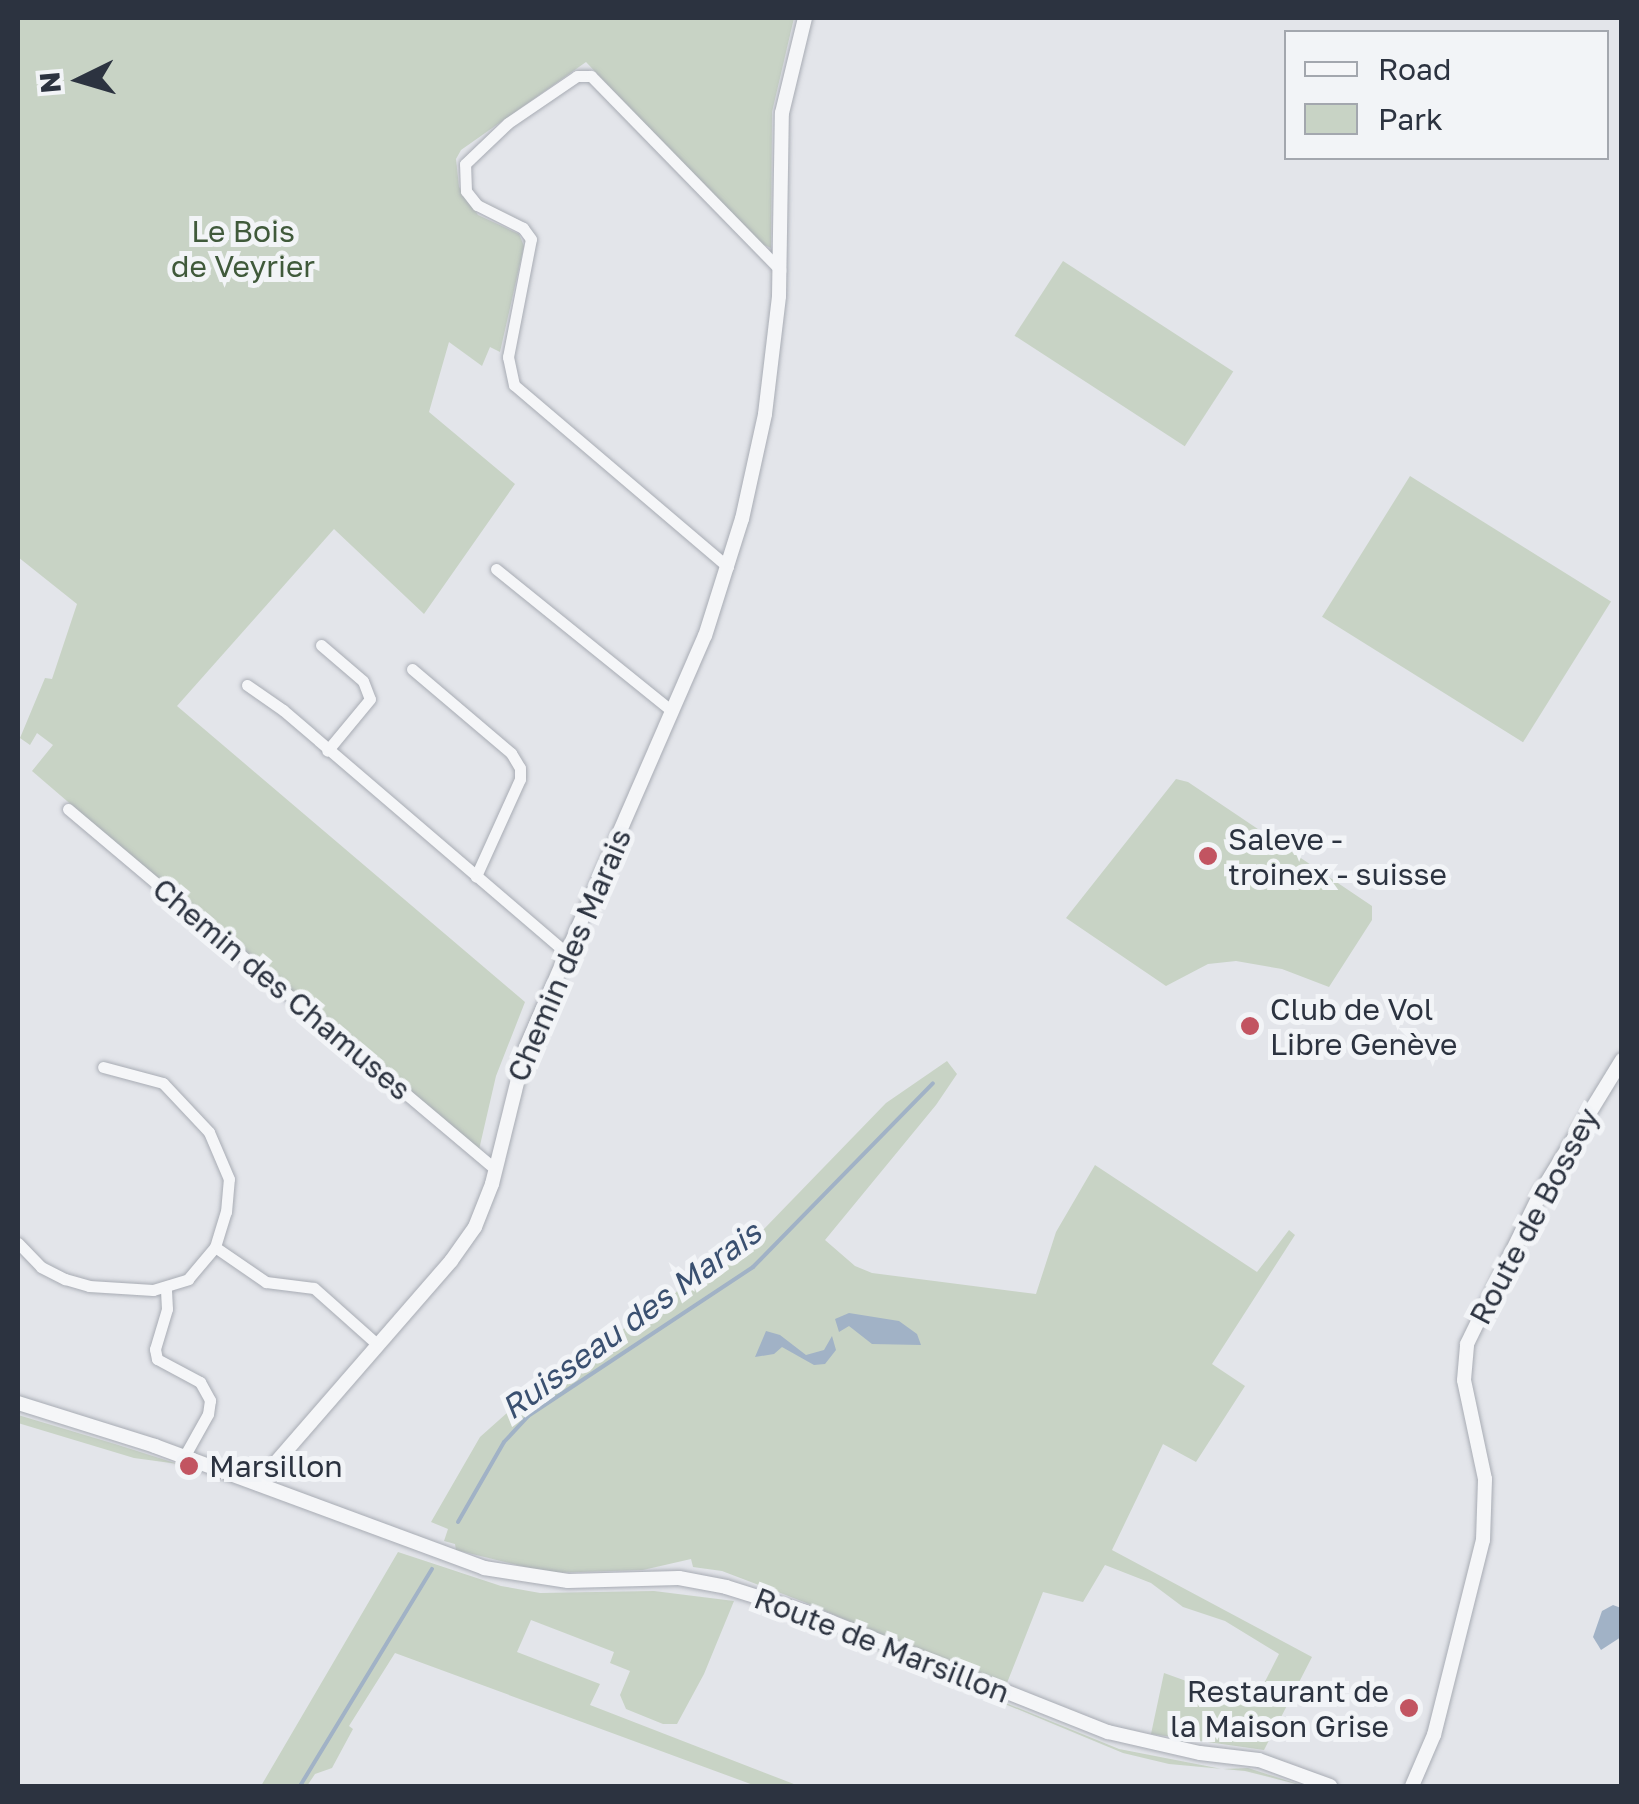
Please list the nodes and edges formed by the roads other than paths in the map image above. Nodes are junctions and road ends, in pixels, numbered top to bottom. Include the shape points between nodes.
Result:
1 (805, 18) edge
2 (780, 270) junction
3 (728, 567) junction
4 (496, 569) dead end
5 (321, 645) dead end
6 (412, 669) dead end
7 (247, 686) dead end
8 (672, 711) junction
9 (327, 751) junction
10 (68, 809) dead end
11 (476, 876) junction
12 (567, 953) junction
13 (1622, 1060) edge
14 (103, 1067) dead end
15 (495, 1169) junction
16 (18, 1243) edge
17 (214, 1248) junction
18 (166, 1290) junction
19 (378, 1345) junction
20 (18, 1403) edge
21 (184, 1456) junction
22 (258, 1483) junction
23 (1330, 1786) edge
24 (1412, 1786) edge

1 - 2 street, Chemin des Marais via 782,113
2 - 3 street, Chemin des Marais via 765,414
2 - 3 street via 597,80 577,76 508,123 465,164 466,191 477,205 523,228 531,240 502,364 520,393
3 - 8 street, Chemin des Marais
4 - 8 street
5 - 9 street via 363,682 370,699
6 - 11 street via 520,768
7 - 9 street
8 - 12 street, Chemin des Marais
9 - 11 street
10 - 15 street, Chemin des Chamuses
11 - 12 street
12 - 15 street, Chemin des Marais via 521,1062
13 - 24 street, Route de Bossey via 1541,1192 1467,1344 1464,1380 1483,1462 1485,1519 1474,1588 1434,1735
14 - 17 street via 163,1083 208,1132 229,1179
15 - 19 street, Chemin des Marais via 469,1237
16 - 18 street via 41,1268 65,1279
17 - 18 street via 188,1280
17 - 19 street via 266,1282 314,1288
18 - 21 street via 157,1359 200,1382 210,1400
19 - 22 street, Chemin des Marais
20 - 21 street, Route de Marsillon
21 - 22 street, Route de Marsillon
22 - 23 street, Route de Marsillon via 512,1575 568,1582 679,1578 757,1595 1108,1732 1259,1760

